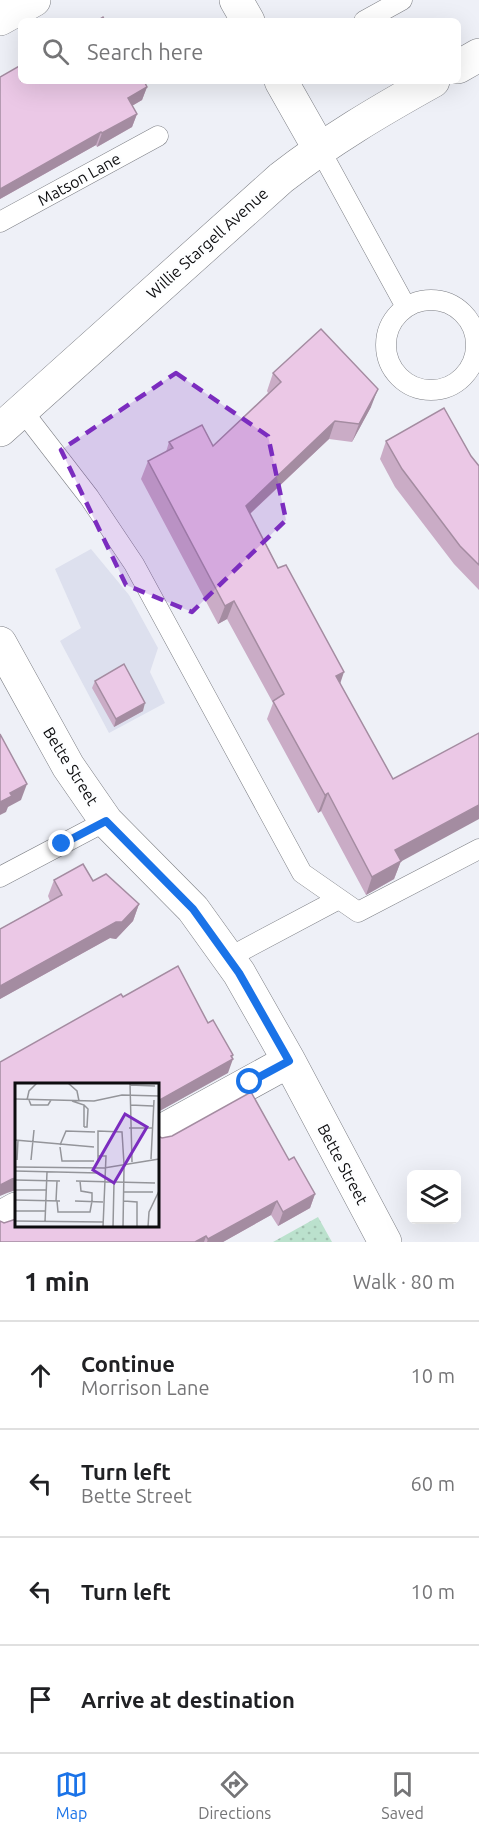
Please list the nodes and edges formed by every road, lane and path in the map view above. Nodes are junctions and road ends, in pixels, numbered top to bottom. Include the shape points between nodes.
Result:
1 (236, 0) edge
2 (402, 0) edge
3 (246, 18) edge
4 (369, 18) edge
5 (479, 55) edge
6 (461, 65) edge
7 (283, 84) edge
8 (428, 84) edge
9 (158, 136) dead end
10 (319, 148) junction
11 (0, 222) edge
12 (406, 307) junction
13 (472, 310) edge
14 (11, 419) edge
15 (0, 643) edge
16 (106, 821) junction
17 (479, 849) edge
18 (0, 877) edge
19 (339, 898) junction
20 (228, 958) junction
21 (289, 1061) junction
22 (159, 1132) edge
23 (15, 1210) edge
24 (0, 1218) edge
25 (385, 1242) edge

1 - 3 street
2 - 4 lane
5 - 6 street
7 - 10 street
8 - 10 street, Willie Stargell Avenue
9 - 11 lane, Matson Lane
10 - 12 lane
10 - 14 street, Willie Stargell Avenue
12 - 13 lane via 417,301 443,300
12 - 13 lane via 394,317 387,332 388,363 410,386 425,390 441,390 467,372 476,342
14 - 19 lane via 89,497 134,564 302,873
15 - 16 street, Bette Street via 68,766
16 - 18 lane
16 - 20 street, Bette Street via 193,909
17 - 19 lane via 358,912
19 - 20 lane
20 - 21 street, Bette Street
21 - 22 street
21 - 25 street, Bette Street
23 - 24 street

